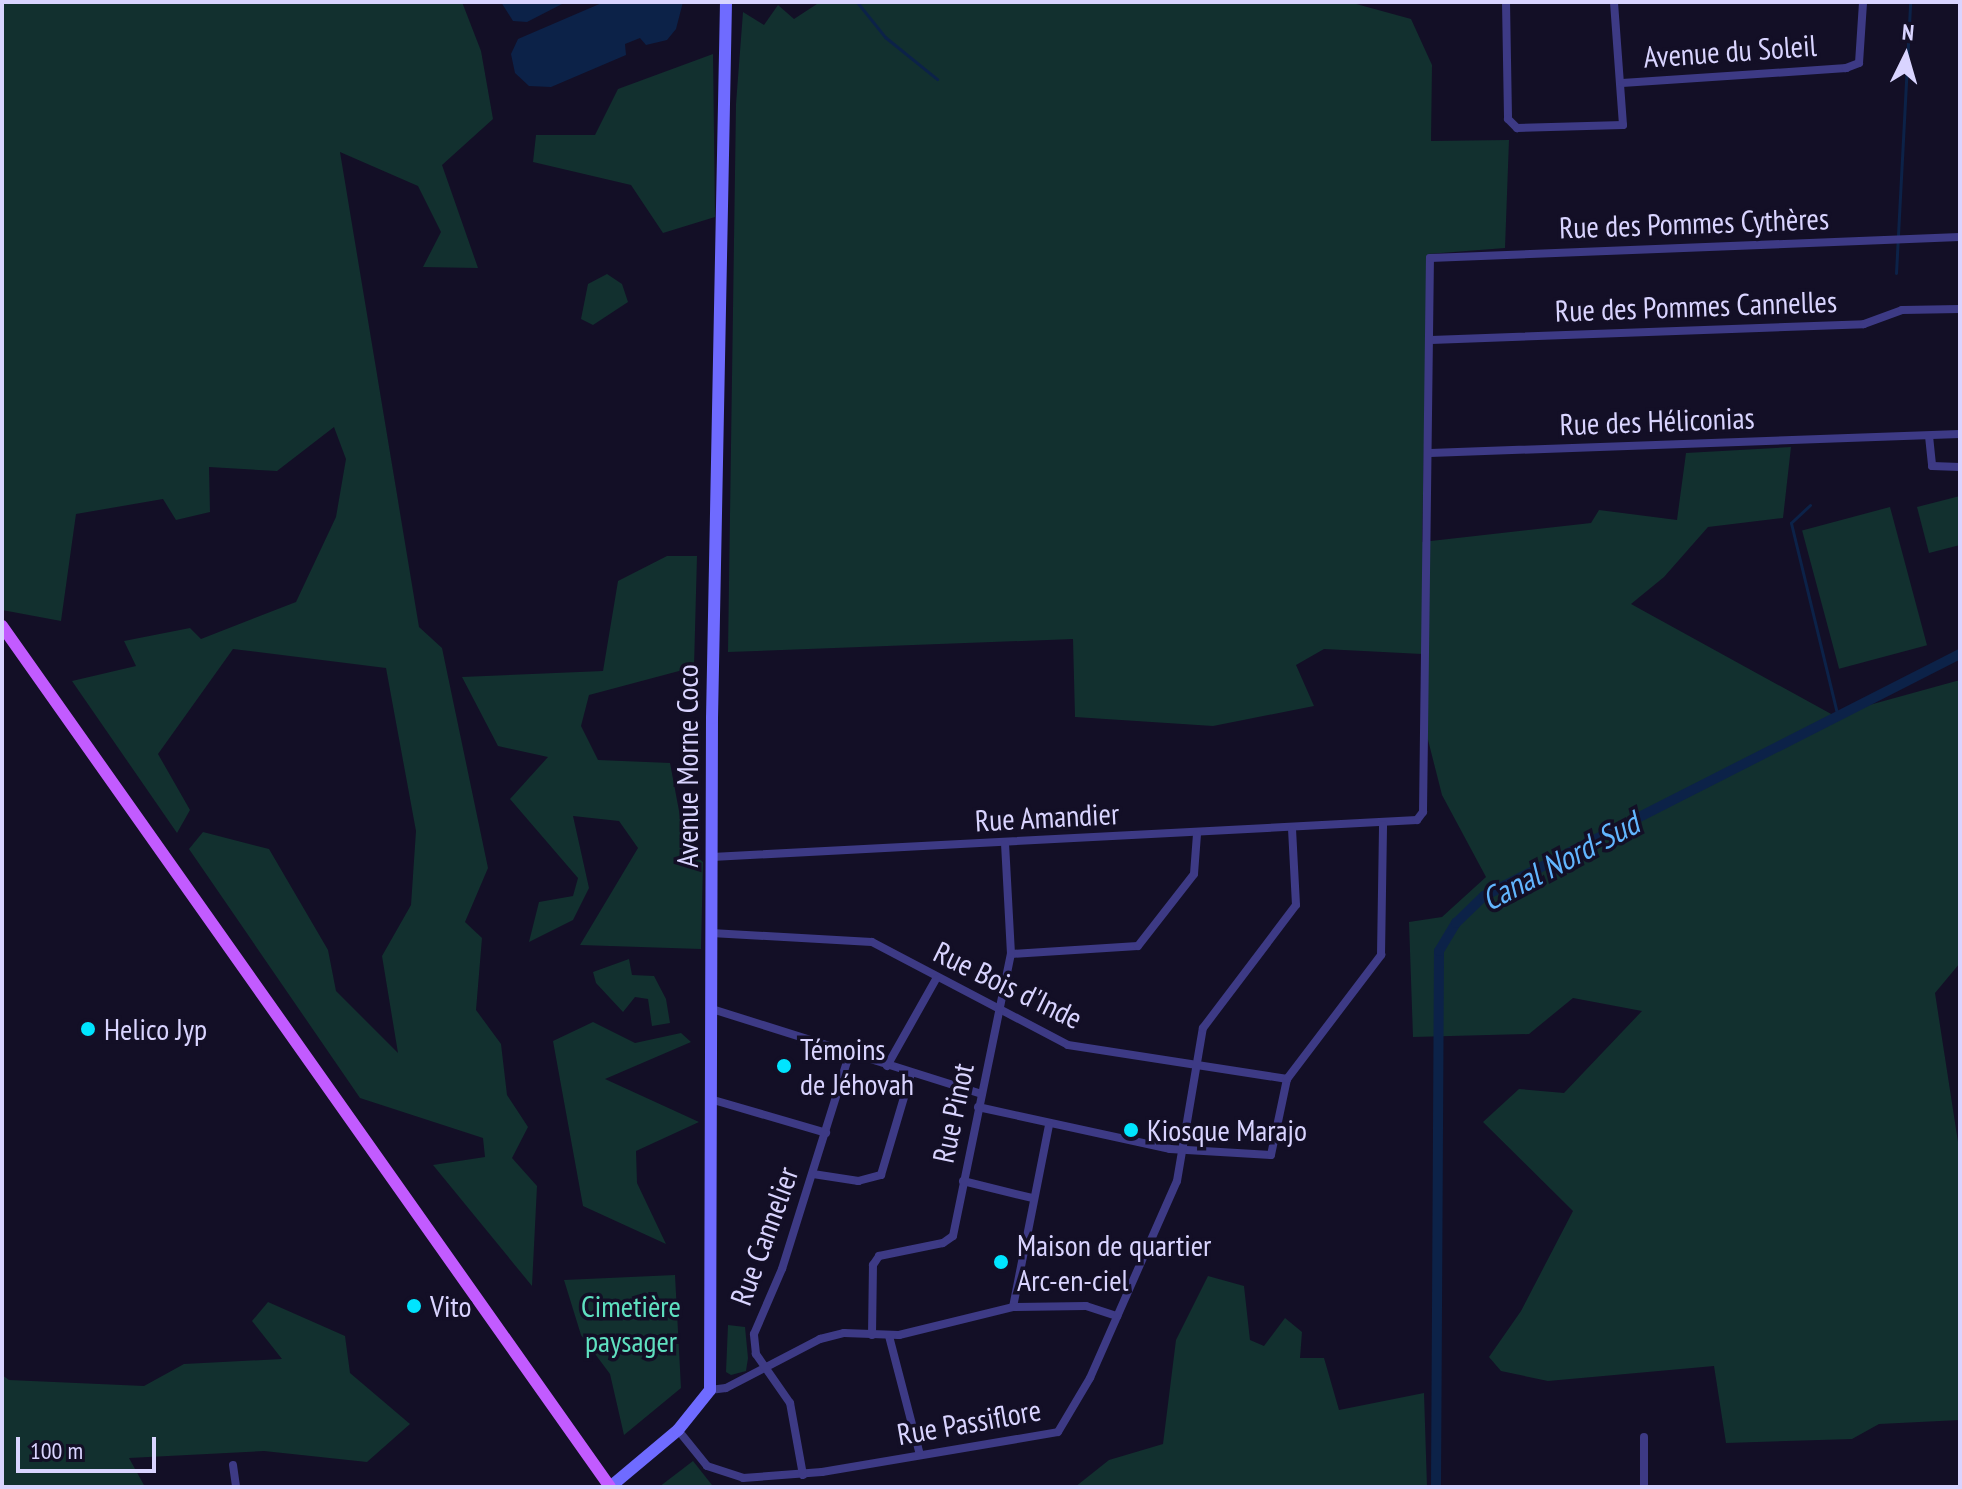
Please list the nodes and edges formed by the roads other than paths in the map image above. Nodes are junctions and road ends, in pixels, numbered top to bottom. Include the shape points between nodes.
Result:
1 (726, 2) edge
2 (1506, 2) edge
3 (1614, 2) edge
4 (1863, 2) edge
5 (1622, 83) junction
6 (1960, 237) edge
7 (1960, 309) edge
8 (1431, 340) junction
9 (1960, 434) edge
10 (1929, 436) junction
11 (1430, 453) junction
12 (1960, 467) edge
13 (2, 626) edge
14 (1383, 825) junction
15 (1292, 829) junction
16 (1197, 834) junction
17 (1005, 843) junction
18 (712, 857) junction
19 (711, 933) junction
20 (1011, 954) junction
21 (936, 979) junction
22 (712, 1009) junction
23 (1000, 1011) junction
24 (849, 1055) junction
25 (887, 1066) junction
26 (1194, 1066) junction
27 (911, 1074) junction
28 (1287, 1079) junction
29 (981, 1094) junction
30 (710, 1099) junction
31 (978, 1107) junction
32 (1049, 1125) junction
33 (826, 1133) junction
34 (1181, 1150) junction
35 (813, 1174) junction
36 (963, 1181) junction
37 (1032, 1198) junction
38 (1013, 1307) junction
39 (1117, 1316) junction
40 (872, 1335) junction
41 (889, 1336) junction
42 (764, 1367) junction
43 (710, 1390) junction
44 (678, 1430) junction
45 (1644, 1437) dead end
46 (920, 1455) junction
47 (233, 1465) dead end
48 (803, 1475) junction
49 (236, 1487) edge
50 (610, 1487) edge
51 (1644, 1487) edge

1 - 18 street, Avenue Morne Coco
2 - 5 street via 1511,125 1623,125
3 - 5 street, Avenue du Soleil
4 - 5 street, Avenue du Soleil via 1859,63 1846,68
6 - 8 street, Rue des Pommes Cythères via 1430,258
7 - 8 street, Rue des Pommes Cannelles via 1894,313 1864,324
8 - 11 street
9 - 10 street, Rue des Héliconias
10 - 11 street, Rue des Héliconias
10 - 12 street via 1932,466
11 - 14 street, Rue Amandier via 1423,812 1409,823
13 - 50 main road
14 - 15 street, Rue Amandier
14 - 28 street via 1381,955
15 - 16 street, Rue Amandier
15 - 26 street, Rue Passiflore via 1296,905 1203,1028
16 - 17 street, Rue Amandier
16 - 20 street via 1194,874 1138,946
17 - 18 street, Rue Amandier
17 - 20 street, Rue Pinot
18 - 19 street, Avenue Morne Coco
19 - 21 street, Rue Bois d'Inde via 872,942
19 - 22 street, Avenue Morne Coco
20 - 23 street, Rue Pinot
21 - 23 street, Rue Bois d'Inde
21 - 25 street
22 - 24 street
22 - 30 street, Avenue Morne Coco
23 - 26 street, Rue Bois d'Inde via 1068,1045
23 - 29 street, Rue Pinot
24 - 25 street
24 - 33 street, Rue Cannelier
25 - 27 street
26 - 28 street, Rue Bois d'Inde
26 - 34 street, Rue Passiflore
27 - 29 street
27 - 35 street via 881,1175 858,1181
28 - 34 street via 1271,1155
29 - 31 street, Rue Pinot
30 - 33 street
30 - 43 street, Avenue Morne Coco
31 - 32 street
31 - 36 street, Rue Pinot
32 - 34 street
32 - 37 street
33 - 35 street, Rue Cannelier
34 - 39 street, Rue Passiflore via 1177,1181
35 - 42 street, Rue Cannelier via 754,1334
36 - 37 street
36 - 40 street, Rue Pinot via 953,1236 943,1243 879,1256 873,1265
37 - 38 street
38 - 39 street via 1086,1306
38 - 41 street
39 - 46 street, Rue Passiflore via 1069,1420 1058,1432
40 - 41 street
40 - 42 street via 820,1339
41 - 46 street
42 - 43 street via 726,1388
42 - 48 street, Rue Cannelier via 790,1403
43 - 44 street
44 - 48 street, Rue Passiflore via 707,1466 729,1476
44 - 50 street
45 - 51 street
46 - 48 street, Rue Passiflore
47 - 49 street

